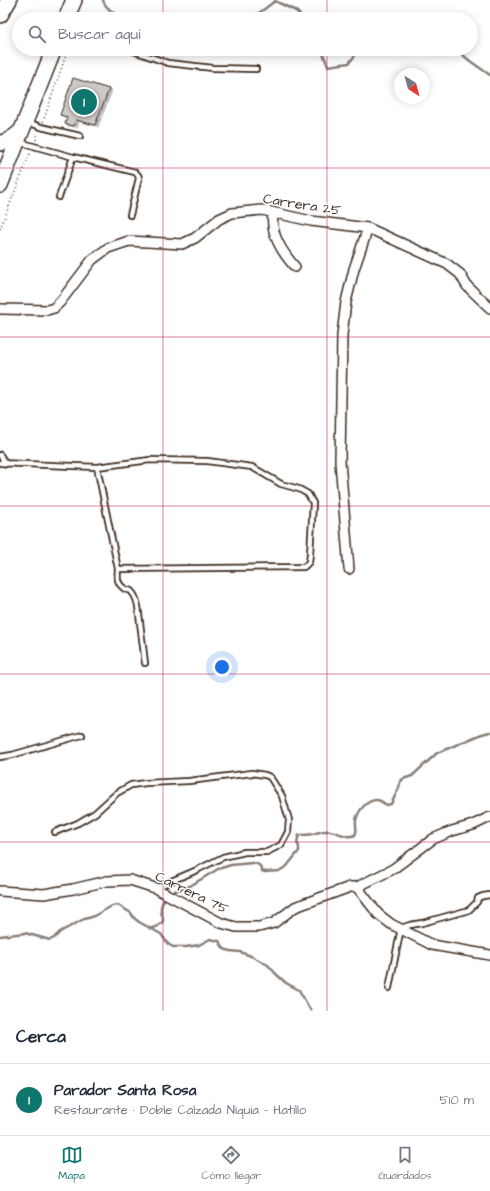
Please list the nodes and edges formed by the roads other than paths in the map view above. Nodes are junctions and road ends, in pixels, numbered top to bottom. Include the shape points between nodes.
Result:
1 (9, 0) edge
2 (74, 0) edge
3 (69, 12) edge
4 (0, 14) edge
5 (51, 56) edge
6 (148, 56) edge
7 (256, 70) dead end
8 (22, 131) junction
9 (80, 136) dead end
10 (0, 142) edge
11 (73, 157) junction
12 (0, 185) edge
13 (59, 197) dead end
14 (273, 213) junction
15 (130, 215) dead end
16 (368, 228) junction
17 (295, 267) dead end
18 (490, 308) edge
19 (0, 309) edge
20 (0, 455) edge
21 (0, 463) edge
22 (6, 464) junction
23 (97, 468) junction
24 (349, 569) dead end
25 (118, 570) junction
26 (145, 663) dead end
27 (82, 735) dead end
28 (0, 757) edge
29 (490, 817) edge
30 (55, 832) dead end
31 (357, 887) junction
32 (155, 888) junction
33 (0, 891) edge
34 (490, 895) edge
35 (401, 928) junction
36 (490, 955) edge
37 (388, 988) dead end

1 - 4 highway
2 - 3 highway
5 - 8 highway
6 - 7 lane via 168,63
8 - 9 lane via 40,127
8 - 10 highway via 13,139
8 - 11 lane
8 - 12 highway
11 - 13 lane
11 - 15 lane via 135,172 138,175
14 - 16 street, Carrera 25
14 - 17 street via 272,222 280,247
14 - 19 street, Carrera 25 via 262,210 232,213 218,219 195,238 182,244 129,241 108,248 92,260 54,308
16 - 18 street, Carrera 25 via 447,264 460,274 467,286
16 - 24 street via 354,269 342,335 340,462
20 - 22 lane
21 - 22 lane
22 - 23 lane
23 - 25 lane
23 - 25 lane via 150,460 207,461 252,467 281,484 308,494 313,503 309,562 304,567
25 - 26 lane via 119,583 131,591 136,599
27 - 28 lane
29 - 31 street, Carrera 75 via 473,826 433,839 393,869
30 - 32 lane via 95,813 117,793 131,785 252,773 270,778 282,796 289,820 288,832 281,845 268,852 245,852 223,857
31 - 32 street, Carrera 75 via 295,907 274,923 259,927 236,927 221,923
31 - 35 street via 378,914
32 - 33 street, Carrera 75 via 130,880 107,881 44,894
34 - 35 lane via 478,898 469,910
35 - 36 street via 432,945
35 - 37 lane

